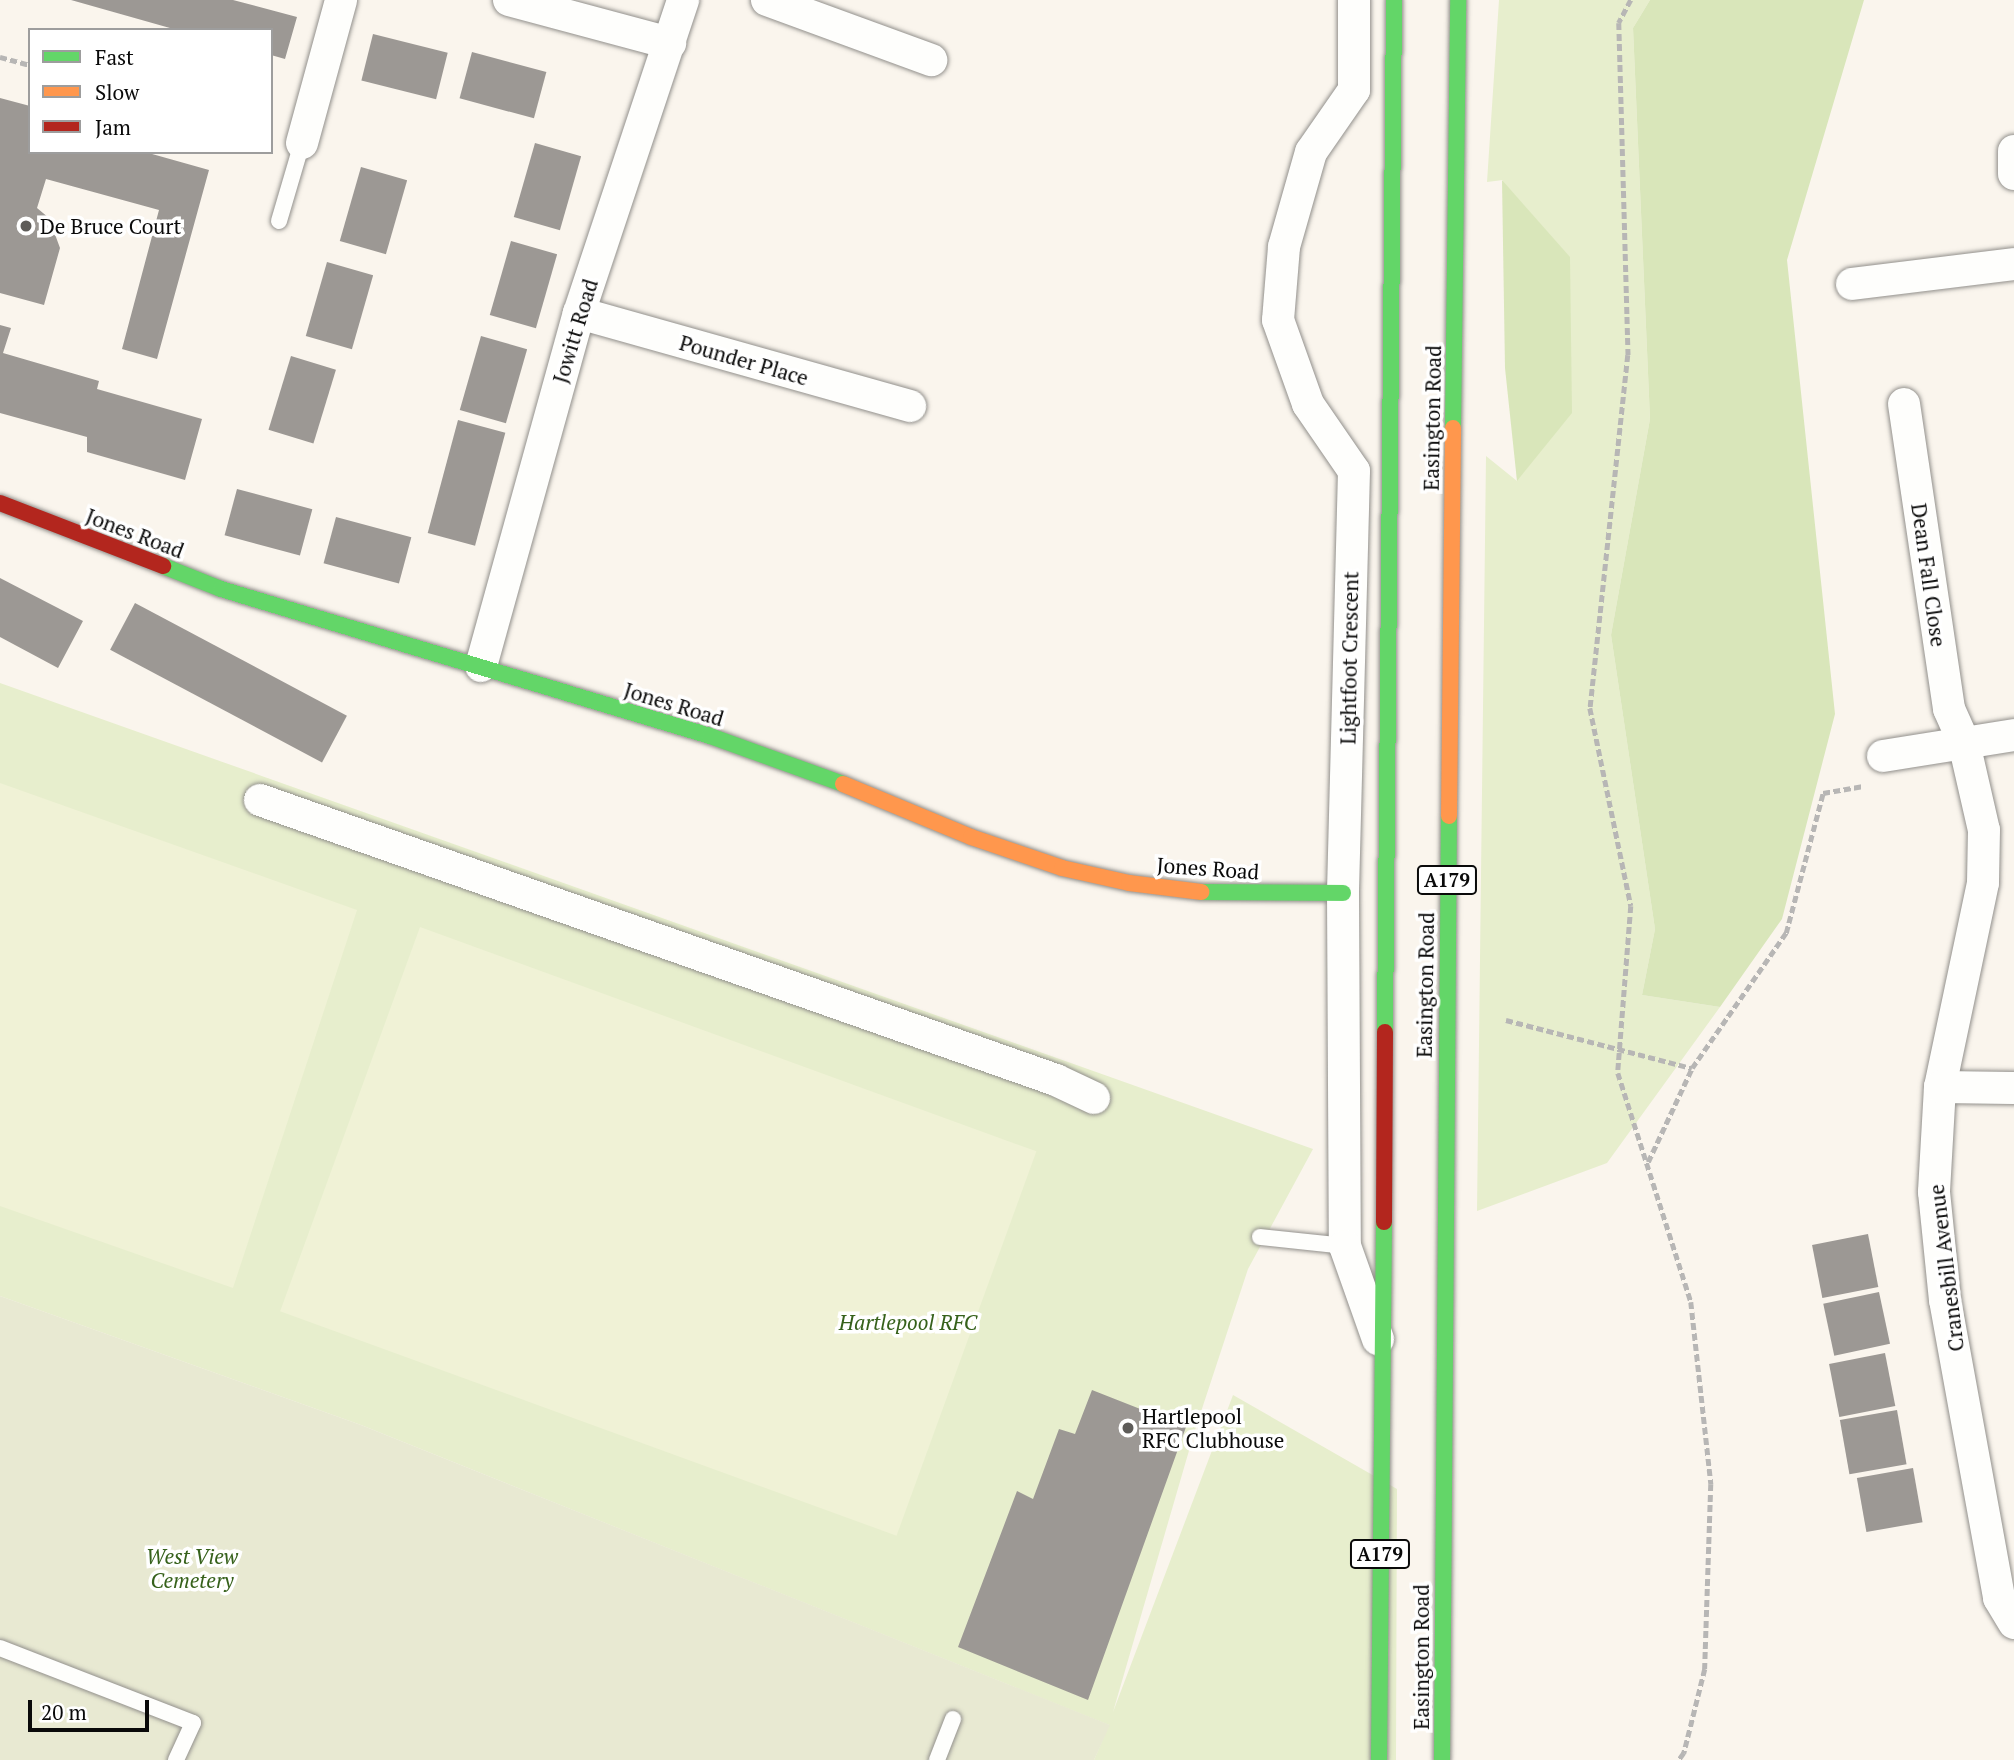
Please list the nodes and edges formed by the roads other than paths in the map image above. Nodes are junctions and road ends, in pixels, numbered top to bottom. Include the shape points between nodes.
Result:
1 (341, 0) edge
2 (509, 0) edge
3 (683, 0) edge
4 (767, 0) edge
5 (1354, 0) edge
6 (1394, 0) edge
7 (1458, 0) edge
8 (670, 43) junction
9 (931, 60) dead end
10 (302, 143) joint
11 (2014, 151) edge
12 (2014, 174) edge
13 (279, 221) dead end
14 (2014, 264) edge
15 (1852, 284) dead end
16 (579, 313) junction
17 (1904, 404) dead end
18 (909, 406) dead end
19 (0, 503) edge
20 (481, 666) junction
21 (2014, 735) edge
22 (1964, 743) junction
23 (1882, 756) road end
24 (260, 800) dead end
25 (1343, 893) junction
26 (1940, 1087) junction
27 (2014, 1088) edge
28 (1094, 1098) dead end
29 (1260, 1237) dead end
30 (1345, 1246) junction
31 (1381, 1347) junction
32 (2014, 1623) edge
33 (0, 1648) edge
34 (953, 1719) dead end
35 (176, 1760) edge
36 (937, 1760) edge
37 (1379, 1760) edge
38 (1442, 1760) edge

1 - 10 street
2 - 8 street
3 - 8 street, Jowitt Road
4 - 9 street
5 - 25 street, Lightfoot Crescent via 1354,90 1311,152 1284,247 1278,320 1308,404 1354,471
6 - 31 main road, Easington Road / A179
7 - 38 main road, Easington Road / A179
8 - 16 street, Jowitt Road
10 - 13 lane
11 - 12 street
14 - 15 street
16 - 18 street, Pounder Place
16 - 20 street, Jowitt Road
17 - 22 street, Dean Fall Close via 1949,709
19 - 20 main road, Jones Road via 221,589
20 - 25 main road, Jones Road via 710,736 889,801 971,838 1062,868 1129,883 1222,894
21 - 22 street
22 - 23 street
22 - 26 street, Cranesbill Avenue via 1983,830 1983,883
24 - 28 street via 1056,1080
25 - 30 street, Lightfoot Crescent
26 - 27 street
26 - 32 street, Cranesbill Avenue via 1934,1192 1945,1300 1998,1598
29 - 30 lane
30 - 31 street, Lightfoot Crescent
31 - 37 main road, Easington Road / A179
33 - 35 lane via 193,1723
34 - 36 lane

